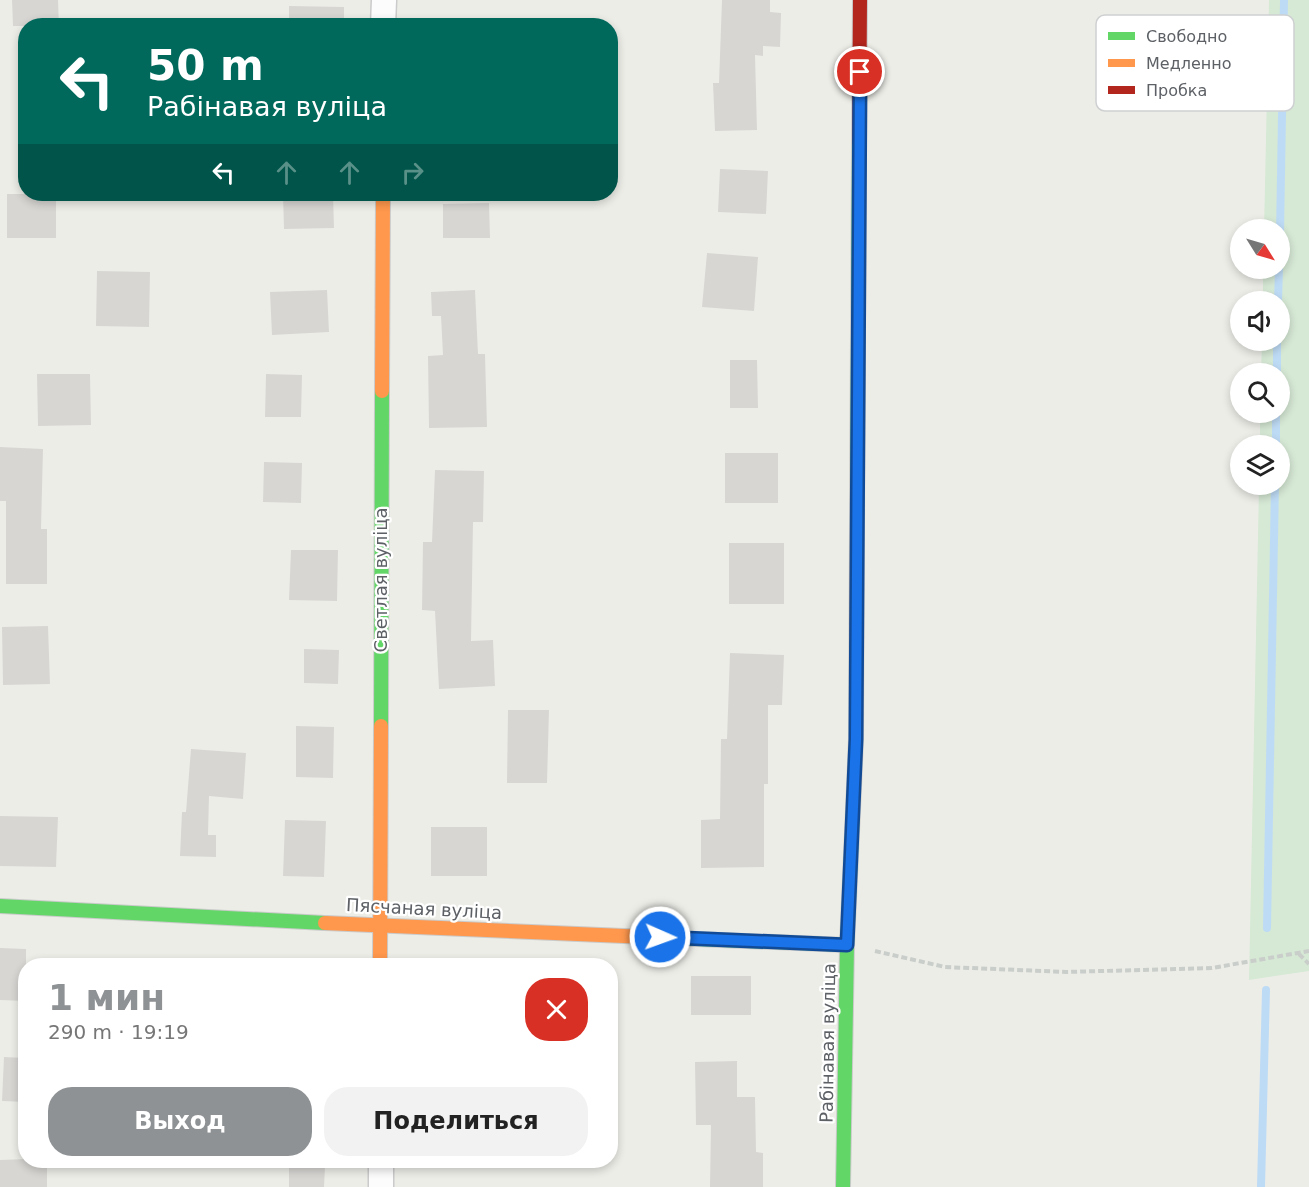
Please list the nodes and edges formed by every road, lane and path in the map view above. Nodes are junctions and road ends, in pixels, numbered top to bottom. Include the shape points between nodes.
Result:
1 (384, 0) edge
2 (860, 0) edge
3 (383, 18) edge
4 (383, 201) edge
5 (0, 906) edge
6 (380, 926) junction
7 (847, 945) junction
8 (1309, 951) edge
9 (1298, 954) junction
10 (380, 958) edge
11 (1309, 964) edge
12 (381, 1168) edge
13 (381, 1187) edge
14 (843, 1187) edge

1 - 3 street
2 - 7 street, Рабінавая вуліца via 856,739
4 - 6 street, Светлая вуліца
5 - 6 street, Пясчаная вуліца
6 - 7 street, Пясчаная вуліца
6 - 10 street, Светлая вуліца
7 - 9 path via 945,967 1066,972 1212,968
7 - 14 street, Рабінавая вуліца
8 - 9 path
9 - 11 path
12 - 13 street

